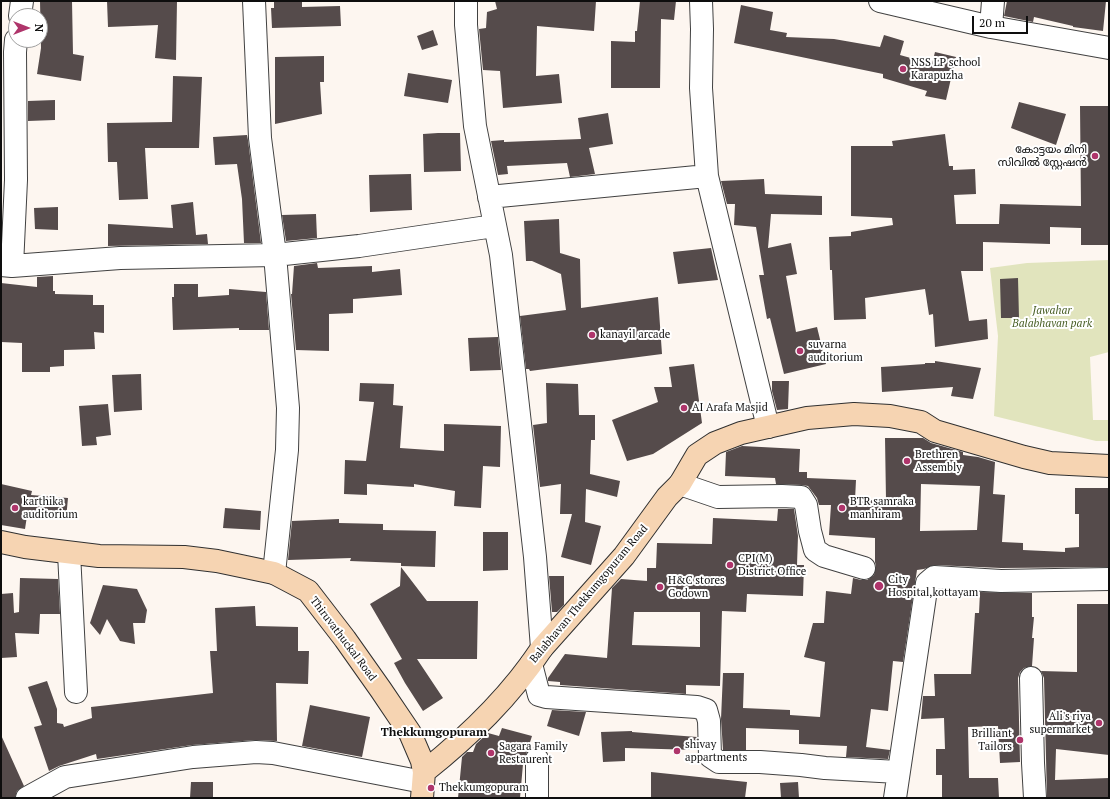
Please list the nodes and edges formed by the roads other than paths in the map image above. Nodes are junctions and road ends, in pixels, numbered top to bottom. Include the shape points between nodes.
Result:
1 (254, 1) edge
2 (466, 1) edge
3 (701, 1) edge
4 (880, 1) edge
5 (993, 1) edge
6 (991, 27) junction
7 (15, 48) edge
8 (1109, 48) edge
9 (707, 176) junction
10 (490, 197) junction
11 (494, 226) junction
12 (276, 255) junction
13 (7, 265) edge
14 (768, 427) junction
15 (1109, 466) edge
16 (680, 484) junction
17 (1, 542) edge
18 (69, 553) junction
19 (864, 568) dead end
20 (274, 573) junction
21 (1109, 580) edge
22 (537, 656) junction
23 (1031, 678) dead end
24 (76, 692) dead end
25 (537, 759) dead end
26 (898, 772) junction
27 (423, 784) edge
28 (27, 798) edge
29 (537, 798) edge
30 (895, 798) edge
31 (1035, 798) edge

1 - 12 street via 260,138
2 - 10 street via 475,126
3 - 9 street via 701,88
4 - 6 street
5 - 6 street
6 - 8 street
7 - 13 street via 16,180
9 - 10 street
9 - 14 street
10 - 11 street
11 - 12 street via 360,246
11 - 22 street via 501,255 535,557
12 - 13 street via 120,258
12 - 20 street via 288,408 287,450
14 - 15 main road, Balabhavan Thekkumgopuram Road via 854,414 890,416 921,422 935,430 1050,463
14 - 16 main road, Balabhavan Thekkumgopuram Road via 741,433 697,455
16 - 19 street via 718,497 800,497 807,509 815,550 824,556
16 - 22 main road, Balabhavan Thekkumgopuram Road via 667,497 624,556
17 - 18 main road, Thiruvathuckal Road
18 - 20 main road, Thiruvathuckal Road via 184,557
18 - 24 street
20 - 27 main road, Thiruvathuckal Road via 308,591 346,639 410,733 419,752
21 - 26 street via 1001,581 934,576 927,583
22 - 26 street via 539,695 697,706 706,710 709,721 710,756 719,762 760,762
22 - 27 main road, Balabhavan Thekkumgopuram Road via 486,718
23 - 31 street
25 - 29 street
26 - 30 street
27 - 28 street via 260,752 193,757 65,777

